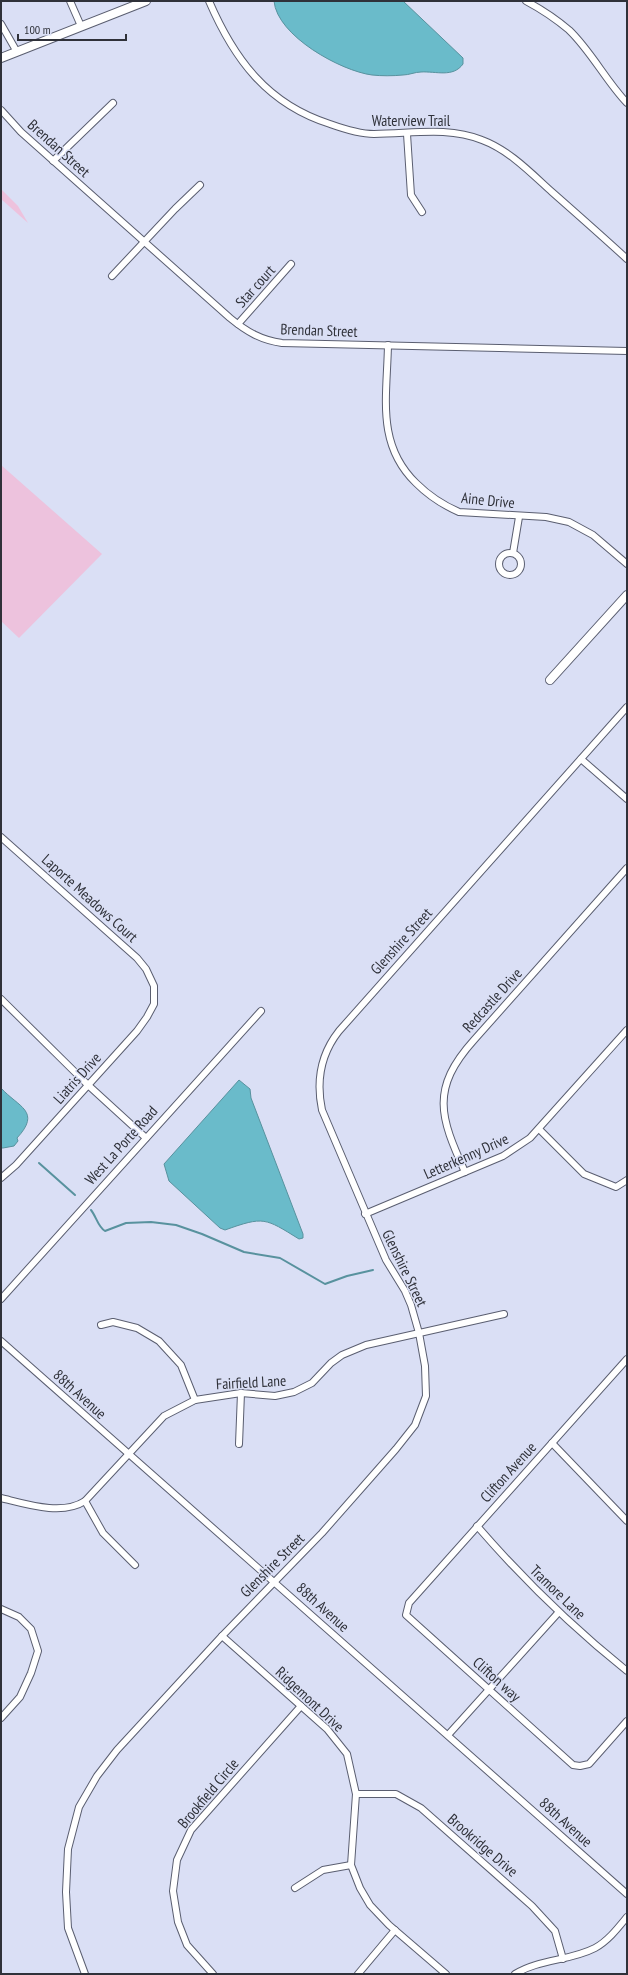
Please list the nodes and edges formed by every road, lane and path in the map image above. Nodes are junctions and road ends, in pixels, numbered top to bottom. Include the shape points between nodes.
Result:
1 (70, 1) edge
2 (146, 1) edge
3 (209, 1) edge
4 (526, 1) edge
5 (1, 24) edge
6 (81, 26) junction
7 (17, 52) junction
8 (1, 58) edge
9 (113, 103) dead end
10 (627, 103) edge
11 (1, 110) edge
12 (407, 134) junction
13 (54, 161) junction
14 (200, 185) dead end
15 (422, 212) dead end
16 (144, 241) junction
17 (627, 259) edge
18 (291, 264) dead end
19 (112, 276) dead end
20 (238, 324) junction
21 (388, 345) junction
22 (627, 351) edge
23 (519, 517) junction
24 (513, 553) dead end
25 (627, 564) edge
26 (627, 595) edge
27 (550, 680) dead end
28 (627, 707) edge
29 (581, 758) junction
30 (627, 800) edge
31 (1, 837) edge
32 (627, 868) edge
33 (154, 986) joint
34 (1, 999) edge
35 (261, 1011) dead end
36 (627, 1030) edge
37 (88, 1085) junction
38 (539, 1129) junction
39 (146, 1138) junction
40 (465, 1172) junction
41 (1, 1178) edge
42 (627, 1180) edge
43 (365, 1214) junction
44 (1, 1299) edge
45 (504, 1314) dead end
46 (101, 1325) dead end
47 (419, 1333) junction
48 (1, 1341) edge
49 (627, 1359) edge
50 (241, 1393) junction
51 (195, 1400) junction
52 (552, 1443) junction
53 (239, 1444) dead end
54 (129, 1455) junction
55 (1, 1498) edge
56 (86, 1501) junction
57 (627, 1521) edge
58 (477, 1526) junction
59 (135, 1565) dead end
60 (274, 1581) junction
61 (409, 1603) joint
62 (1, 1609) edge
63 (558, 1613) junction
64 (222, 1636) junction
65 (627, 1671) edge
66 (490, 1690) junction
67 (301, 1706) junction
68 (1, 1718) edge
69 (627, 1721) edge
70 (448, 1735) junction
71 (356, 1794) junction
72 (351, 1865) junction
73 (295, 1888) dead end
74 (627, 1894) edge
75 (627, 1917) edge
76 (395, 1930) junction
77 (563, 1959) junction
78 (85, 1974) edge
79 (213, 1974) edge
80 (358, 1974) edge
81 (446, 1974) edge
82 (515, 1974) edge

1 - 6 street
2 - 6 street
3 - 12 street, Waterview Trail via 222,31 236,53 256,78 276,96 301,112 346,129 372,134
4 - 10 street via 541,9 569,31 612,88
5 - 7 street
6 - 7 street
7 - 8 street
9 - 13 street
11 - 13 street, Brendan Street
12 - 15 street via 411,195
12 - 17 street, Waterview Trail via 452,132 495,146 526,168
13 - 16 street, Brendan Street
14 - 16 street
16 - 19 street
16 - 20 street, Brendan Street
18 - 20 street, Star court
20 - 21 street, Brendan Street via 252,335 282,343
21 - 22 street, Brendan Street
21 - 23 street, Aine Drive via 387,430 393,453 403,469 434,499 459,512
23 - 24 street
23 - 25 street, Aine Drive via 554,518 576,525 593,535
26 - 27 street
28 - 29 street, Glenshire Street
29 - 30 street
29 - 43 street, Glenshire Street via 339,1031 328,1048 318,1088 322,1110
31 - 33 street, Laporte Meadows Court via 137,958
32 - 40 street, Redcastle Drive via 474,1040 454,1066 445,1088 444,1116 447,1131
33 - 37 street, Liatris Drive via 154,1004 147,1017
34 - 37 street
35 - 39 street, West La Porte Road
36 - 38 street, Letterkenny Drive
37 - 39 street
37 - 41 street, Liatris Drive via 16,1165
38 - 40 street, Letterkenny Drive via 513,1151
38 - 42 street via 584,1174 616,1187
39 - 44 street, West La Porte Road
40 - 43 street, Letterkenny Drive
43 - 47 street, Glenshire Street via 386,1260 409,1299
45 - 47 street, Fairfield Lane
46 - 51 street via 113,1322 137,1328 159,1341 180,1365
47 - 50 street, Fairfield Lane via 366,1345 342,1355 330,1363 312,1383 294,1392 275,1396
47 - 60 street, Glenshire Street via 426,1396 415,1425 322,1533
48 - 54 street, 88th Avenue
49 - 52 street, Clifton Avenue
50 - 51 street, Fairfield Lane
50 - 53 street
51 - 54 street, Fairfield Lane via 164,1416
52 - 57 street
52 - 58 street, Clifton Avenue
54 - 56 street, Fairfield Lane
54 - 60 street, 88th Avenue
55 - 56 street, Fairfield Lane via 62,1508 80,1505
56 - 59 street via 103,1533
58 - 61 street, Clifton Avenue
58 - 63 street, Tramore Lane
60 - 64 street, Glenshire Street
60 - 70 street, 88th Avenue
61 - 66 street, Clifton way via 406,1615
62 - 68 street via 19,1616 31,1629 38,1651 20,1697
63 - 65 street, Tramore Lane
63 - 66 street
64 - 67 street, Ridgemont Drive
64 - 78 street, Glenshire Street via 117,1750 97,1776 79,1807 68,1848 66,1892 68,1928
66 - 69 street, Clifton way via 573,1765 589,1764
66 - 70 street
67 - 71 street, Ridgemont Drive via 327,1729 347,1754
67 - 79 street, Brookfield Circle via 191,1830 177,1860 173,1891 178,1922 187,1945
70 - 74 street, 88th Avenue
71 - 72 street, Ridgemont Drive
71 - 77 street, Brookridge Drive via 396,1794 421,1808 532,1906 555,1931
72 - 73 street via 323,1870
72 - 76 street, Ridgemont Drive via 370,1905
75 - 77 street via 614,1933 596,1948
76 - 80 street
76 - 81 street, Ridgemont Drive
77 - 82 street via 524,1968

